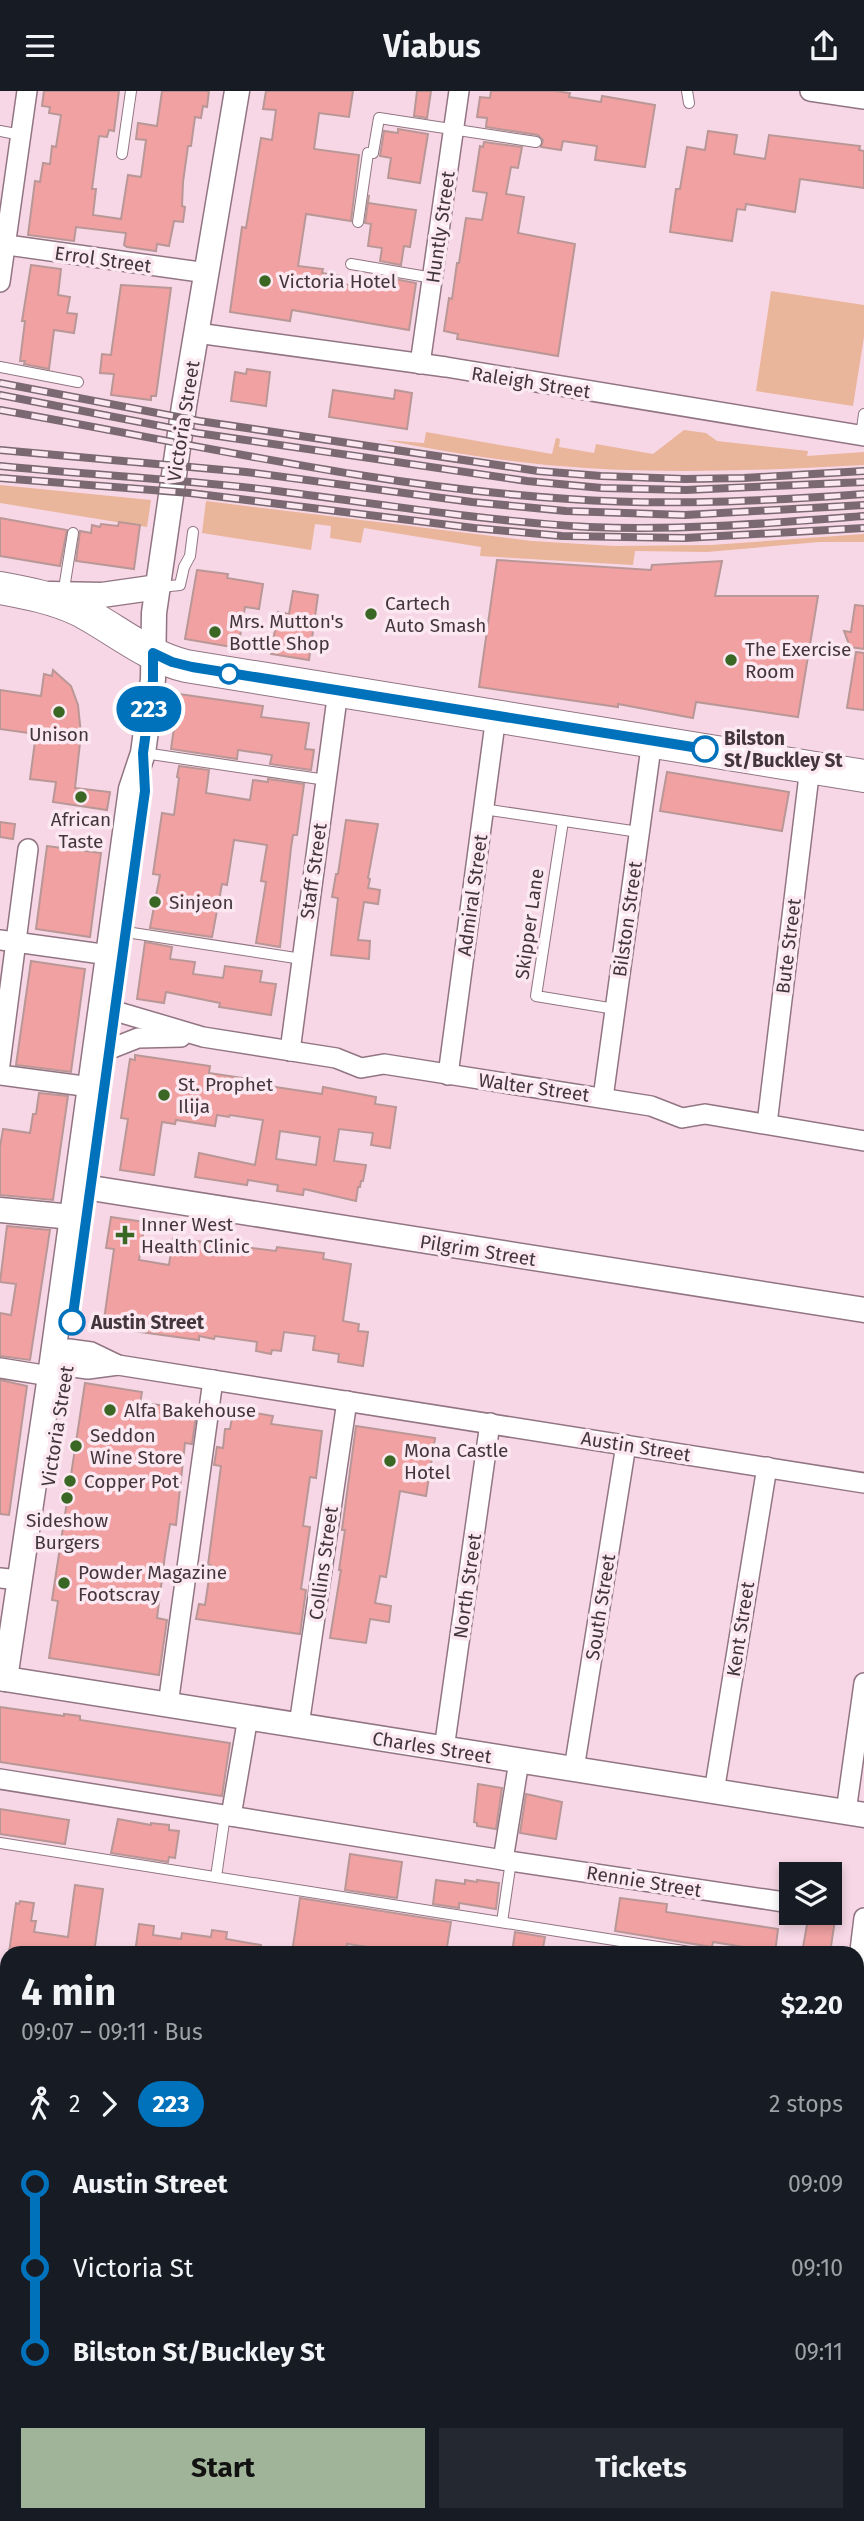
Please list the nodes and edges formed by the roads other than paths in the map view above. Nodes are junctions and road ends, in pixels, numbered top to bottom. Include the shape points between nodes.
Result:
1 (27, 91) edge
2 (131, 91) edge
3 (237, 91) edge
4 (459, 91) edge
5 (687, 91) edge
6 (810, 91) edge
7 (864, 99) edge
8 (689, 103) dead end
9 (454, 130) junction
10 (0, 131) edge
11 (21, 135) junction
12 (536, 142) dead end
13 (122, 154) dead end
14 (358, 222) dead end
15 (3, 245) edge
16 (351, 264) dead end
17 (207, 273) junction
18 (433, 278) junction
19 (0, 282) edge
20 (197, 333) junction
21 (420, 364) junction
22 (0, 367) edge
23 (78, 381) dead end
24 (864, 414) edge
25 (862, 436) edge
26 (193, 532) dead end
27 (73, 533) dead end
28 (158, 587) junction
29 (11, 590) edge
30 (63, 598) junction
31 (153, 653) junction
32 (338, 691) junction
33 (495, 716) junction
34 (652, 740) junction
35 (143, 753) junction
36 (810, 767) junction
37 (864, 776) edge
38 (326, 780) junction
39 (483, 809) junction
40 (563, 821) junction
41 (639, 832) junction
42 (29, 849) dead end
43 (126, 932) junction
44 (8, 941) edge
45 (109, 955) junction
46 (302, 959) junction
47 (615, 1009) junction
48 (108, 1010) junction
49 (203, 1037) junction
50 (110, 1049) junction
51 (290, 1051) junction
52 (0, 1064) edge
53 (0, 1075) edge
54 (447, 1075) junction
55 (90, 1087) junction
56 (603, 1098) junction
57 (766, 1124) junction
58 (864, 1141) edge
59 (92, 1188) junction
60 (0, 1210) edge
61 (72, 1217) junction
62 (864, 1311) edge
63 (60, 1364) junction
64 (0, 1368) edge
65 (213, 1380) junction
66 (346, 1401) junction
67 (490, 1423) junction
68 (626, 1445) junction
69 (766, 1467) junction
70 (864, 1483) edge
71 (18, 1580) edge
72 (8, 1680) edge
73 (864, 1683) edge
74 (168, 1705) junction
75 (248, 1717) junction
76 (299, 1725) junction
77 (444, 1749) junction
78 (519, 1761) junction
79 (575, 1769) junction
80 (0, 1779) edge
81 (714, 1792) junction
82 (855, 1814) edge
83 (228, 1815) junction
84 (0, 1843) edge
85 (507, 1861) junction
86 (216, 1877) junction
87 (779, 1901) edge
88 (864, 1918) edge
89 (502, 1922) junction
90 (652, 1946) edge
91 (861, 1946) edge

1 - 11 street
2 - 13 lane
3 - 17 street, Victoria Street
4 - 9 street, Huntly Street
5 - 8 lane
6 - 7 street
9 - 12 lane
9 - 14 lane via 379,118 373,153 368,153
9 - 18 street, Huntly Street
10 - 11 lane
11 - 15 street
15 - 17 street, Errol Street
15 - 19 street
16 - 18 lane
17 - 20 street, Victoria Street
18 - 21 street, Huntly Street
20 - 21 street, Raleigh Street
20 - 28 street, Victoria Street
21 - 25 street, Raleigh Street
22 - 23 lane
24 - 25 lane
26 - 28 lane via 180,585
27 - 30 lane
28 - 30 street
28 - 31 street, Victoria Street
29 - 30 main road
30 - 31 main road
31 - 32 main road via 186,666
31 - 35 street, Victoria Street
32 - 33 main road
32 - 38 street, Staff Street
33 - 34 main road
33 - 39 street, Admiral Street
34 - 36 main road
34 - 41 street, Bilston Street
35 - 38 lane
35 - 43 street, Victoria Street via 145,791
35 - 45 street, Victoria Street via 131,789
36 - 37 main road
36 - 57 street, Bute Street
38 - 46 street, Staff Street
39 - 40 lane
39 - 54 street, Admiral Street
40 - 41 lane
40 - 47 lane, Skipper Lane via 536,996
41 - 47 street, Bilston Street
42 - 44 street
43 - 46 lane
43 - 48 street, Victoria Street
44 - 45 street
44 - 52 street
45 - 48 street, Victoria Street
46 - 51 street, Staff Street
47 - 56 street, Bilston Street
48 - 49 street, Walter Street
48 - 50 street, Victoria Street
48 - 55 street, Victoria Street
49 - 50 street, Walter Street via 142,1038
49 - 51 street, Walter Street
50 - 59 street, Victoria Street
51 - 54 street, Walter Street via 336,1058 361,1068 384,1063
53 - 55 street
54 - 56 street, Walter Street
55 - 61 street, Victoria Street
56 - 57 street, Walter Street via 651,1106 682,1118 705,1114
57 - 58 street, Walter Street
59 - 62 street, Pilgrim Street
59 - 63 street, Victoria Street
60 - 61 street
61 - 63 street, Victoria Street
63 - 64 street, Austin Street
63 - 65 street, Austin Street via 89,1351 118,1365
63 - 71 street, Victoria Street
65 - 66 street, Austin Street
65 - 74 street
66 - 67 street, Austin Street
66 - 76 street, Collins Street
67 - 68 street, Austin Street
67 - 77 street, North Street
68 - 69 street, Austin Street
68 - 79 street, South Street
69 - 70 street, Austin Street
69 - 81 street, Kent Street
71 - 72 street, Victoria Street
72 - 74 street, Charles Street
73 - 82 street
74 - 75 street, Charles Street
75 - 76 street, Charles Street
75 - 83 street
76 - 77 street, Charles Street
77 - 78 street, Charles Street
78 - 79 street, Charles Street
78 - 85 street
79 - 81 street, Charles Street
80 - 83 street, Rennie Street
81 - 82 street, Charles Street
83 - 85 street, Rennie Street
83 - 86 lane
84 - 86 lane
85 - 87 street, Rennie Street
85 - 89 lane
86 - 89 lane
88 - 91 street
89 - 90 lane

